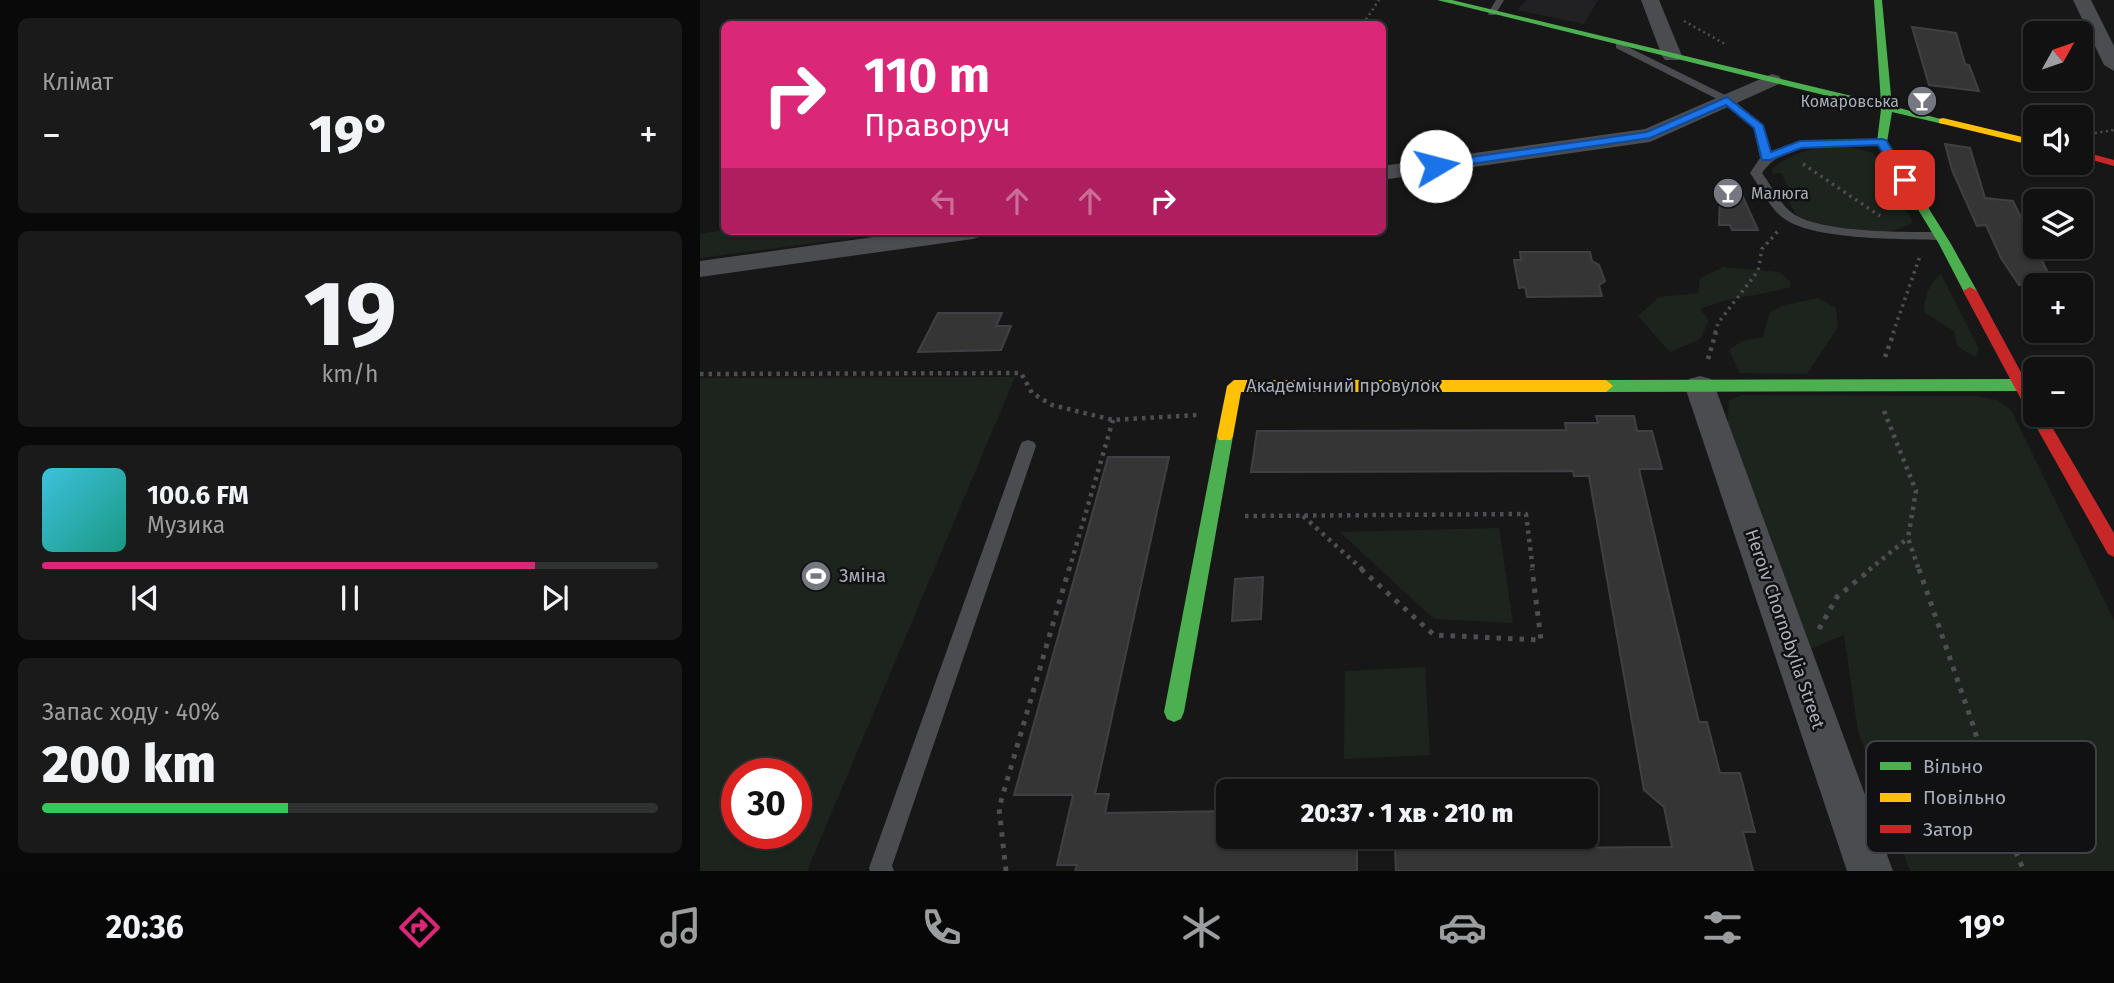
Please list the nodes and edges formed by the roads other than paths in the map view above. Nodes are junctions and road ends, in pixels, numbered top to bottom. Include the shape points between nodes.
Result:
1 (1441, 0) edge
2 (1650, 0) edge
3 (1878, 0) edge
4 (2082, 0) edge
5 (1496, 7) edge
6 (1610, 41) junction
7 (1672, 56) junction
8 (2114, 65) edge
9 (1772, 80) junction
10 (1727, 100) junction
11 (1887, 107) junction
12 (2023, 140) edge
13 (1882, 142) junction
14 (2093, 157) edge
15 (1766, 158) junction
16 (2114, 163) edge
17 (1386, 172) edge
18 (944, 235) edge
19 (1940, 236) junction
20 (700, 269) edge
21 (2021, 385) junction
22 (1700, 387) junction
23 (2023, 389) edge
24 (2044, 427) edge
25 (1028, 446) dead end
26 (2114, 549) edge
27 (1174, 712) dead end
28 (883, 871) edge
29 (1870, 871) edge

1 - 5 street
2 - 7 street
3 - 11 street
4 - 8 street
5 - 6 street
6 - 7 street
6 - 10 lane
7 - 9 street
9 - 10 street
9 - 11 street
10 - 15 lane via 1759,127
10 - 17 street via 1650,135
11 - 12 street
11 - 13 street
13 - 15 lane via 1800,144
13 - 19 street
14 - 16 street
15 - 19 lane via 1756,173 1790,218 1820,227
18 - 20 street
19 - 21 street
21 - 22 street
21 - 23 street
22 - 27 street, Академічний провулок via 1234,386
22 - 29 street, Heroiv Chornobylia Street
24 - 26 street
25 - 28 lane via 880,867

